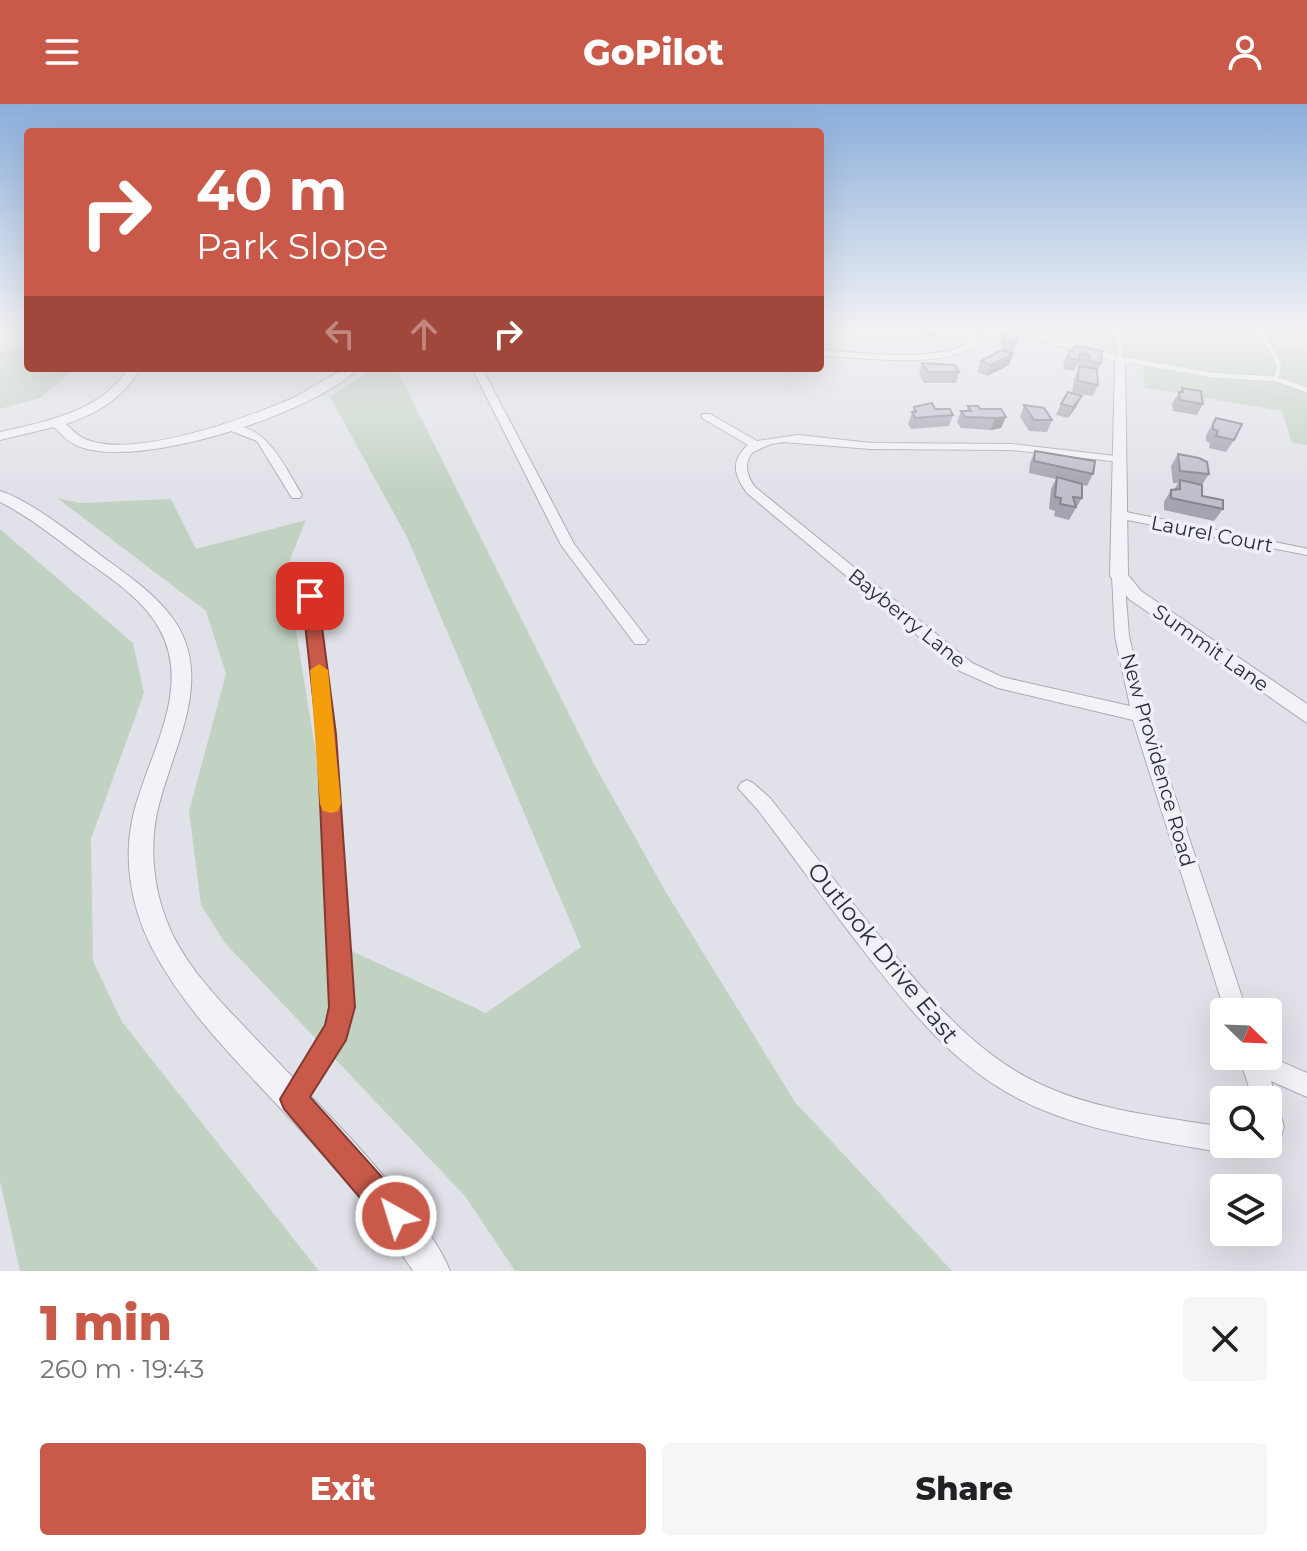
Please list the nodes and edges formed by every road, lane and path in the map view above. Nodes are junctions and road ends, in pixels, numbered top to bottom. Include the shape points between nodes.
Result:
1 (126, 382) edge
2 (326, 382) edge
3 (484, 382) edge
4 (1121, 382) edge
5 (1286, 382) edge
6 (1307, 390) edge
7 (706, 416) dead end
8 (56, 422) junction
9 (230, 427) junction
10 (0, 436) edge
11 (756, 445) junction
12 (1120, 459) junction
13 (296, 495) dead end
14 (0, 496) edge
15 (1121, 515) junction
16 (1304, 552) dead end
17 (1119, 576) junction
18 (310, 596) dead end
19 (640, 640) dead end
20 (1140, 715) junction
21 (1307, 715) edge
22 (747, 788) dead end
23 (1231, 998) edge
24 (1275, 1070) edge
25 (1307, 1085) edge
26 (293, 1099) junction
27 (1210, 1138) edge
28 (433, 1271) edge

1 - 8 street via 113,396
2 - 9 street via 301,400
3 - 19 street via 568,545
4 - 12 street, New Providence Road
5 - 6 lane
7 - 11 street
8 - 9 street via 78,441 105,447
8 - 10 street
9 - 13 street via 261,439
11 - 12 street via 787,440 1010,447
11 - 20 street, Bayberry Lane via 740,464 751,490 966,667 998,682
12 - 15 street, New Providence Road
14 - 26 street via 131,588 166,622 176,640 181,695 142,838 149,909 173,960 199,998
15 - 16 street, Laurel Court
15 - 17 street, New Providence Road
17 - 20 street, New Providence Road via 1122,636
17 - 21 street, Summit Lane via 1135,595
18 - 26 street via 327,734 342,1007 336,1031
20 - 23 street, New Providence Road
22 - 27 street, Outlook Drive East via 932,1019 979,1062 1059,1105
24 - 25 street
26 - 28 street via 382,1197

